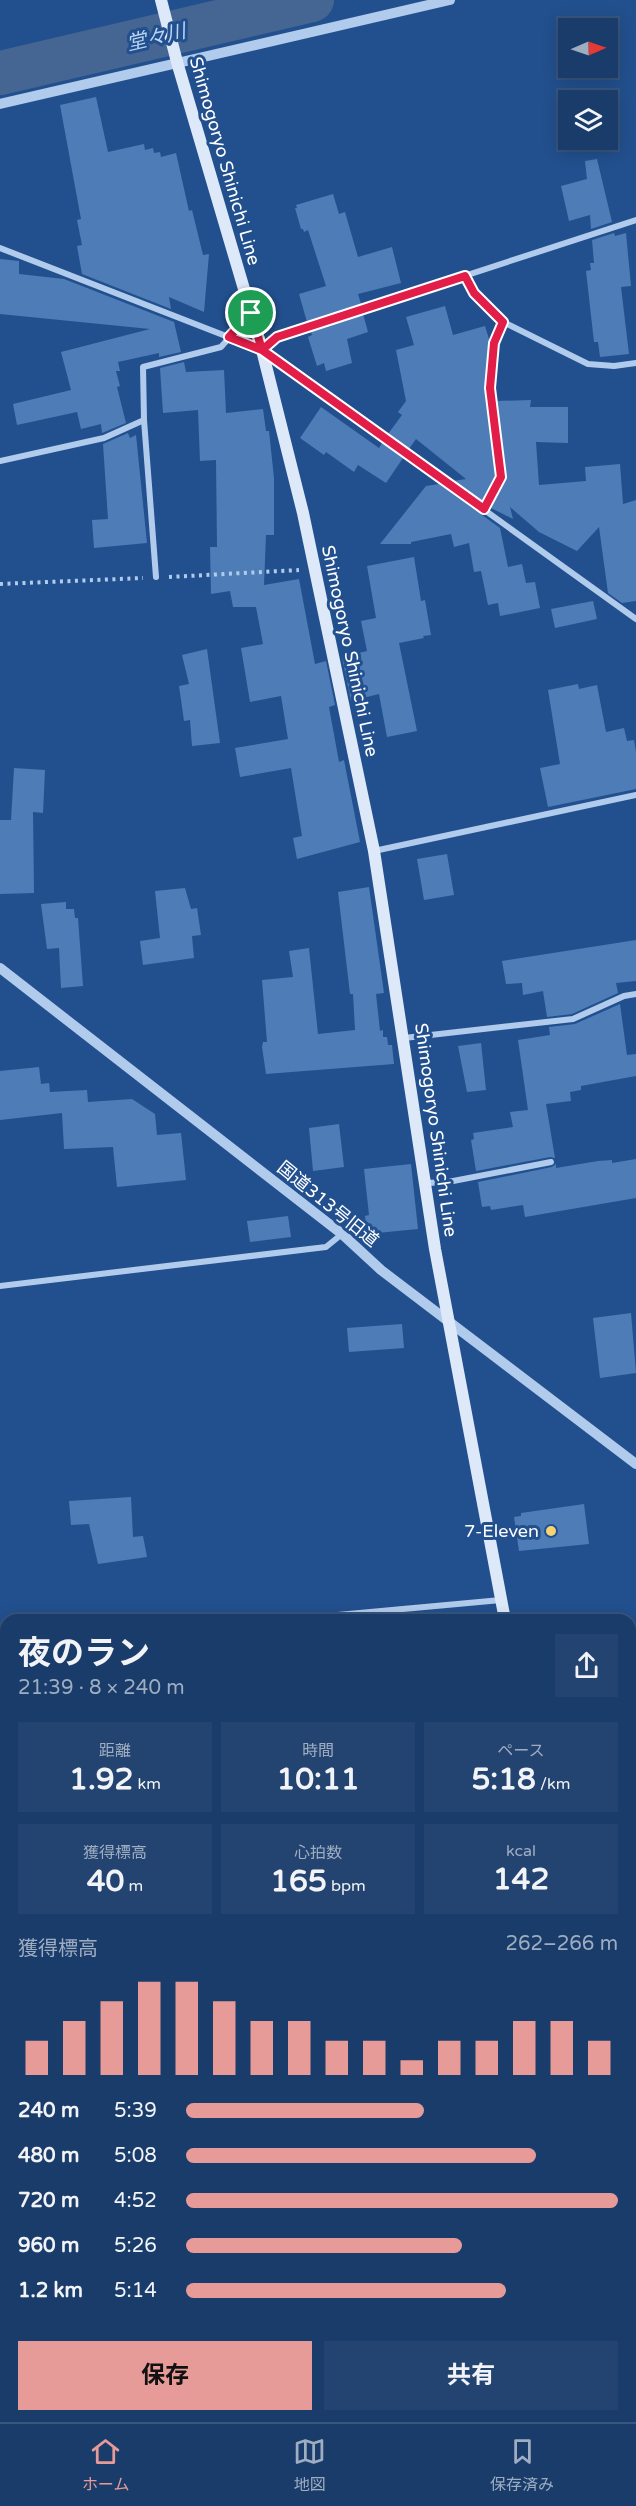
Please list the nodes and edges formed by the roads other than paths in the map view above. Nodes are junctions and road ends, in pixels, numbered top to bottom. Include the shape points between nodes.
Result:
1 (161, 0) edge
2 (450, 0) edge
3 (177, 62) junction
4 (0, 104) edge
5 (636, 220) edge
6 (0, 248) edge
7 (465, 276) junction
8 (251, 313) junction
9 (503, 322) junction
10 (229, 337) junction
11 (262, 350) junction
12 (636, 363) edge
13 (144, 420) junction
14 (0, 461) edge
15 (484, 509) junction
16 (156, 577) dead end
17 (636, 619) edge
18 (636, 795) edge
19 (375, 851) junction
20 (0, 968) edge
21 (636, 994) edge
22 (404, 1038) junction
23 (551, 1162) dead end
24 (426, 1183) junction
25 (342, 1234) junction
26 (0, 1286) edge
27 (448, 1321) junction
28 (636, 1464) edge
29 (502, 1600) junction
30 (349, 1614) edge
31 (504, 1614) edge

1 - 3 main road, Shimogoryo Shinichi Line
2 - 3 street
3 - 4 street
3 - 8 main road, Shimogoryo Shinichi Line
5 - 7 street
6 - 10 street
7 - 9 street via 474,293
7 - 11 street via 277,337
8 - 10 street
8 - 11 main road, Shimogoryo Shinichi Line
9 - 12 street via 588,363
9 - 15 street via 494,343 490,388 501,477
10 - 11 street
10 - 13 street via 221,347 142,367
11 - 15 street
11 - 19 main road, Shimogoryo Shinichi Line via 303,513
13 - 14 street via 104,438
13 - 16 street
15 - 17 street
18 - 19 street
19 - 22 main road, Shimogoryo Shinichi Line
20 - 25 street, 国道313号旧道
21 - 22 street via 573,1019
22 - 24 main road, Shimogoryo Shinichi Line
23 - 24 street
24 - 27 main road, Shimogoryo Shinichi Line
25 - 26 street via 326,1247
25 - 27 street, 国道313号旧道 via 381,1270
27 - 28 street, 国道313号旧道
27 - 29 main road, Shimogoryo Shinichi Line
29 - 30 street
29 - 31 main road, Shimogoryo Shinichi Line

